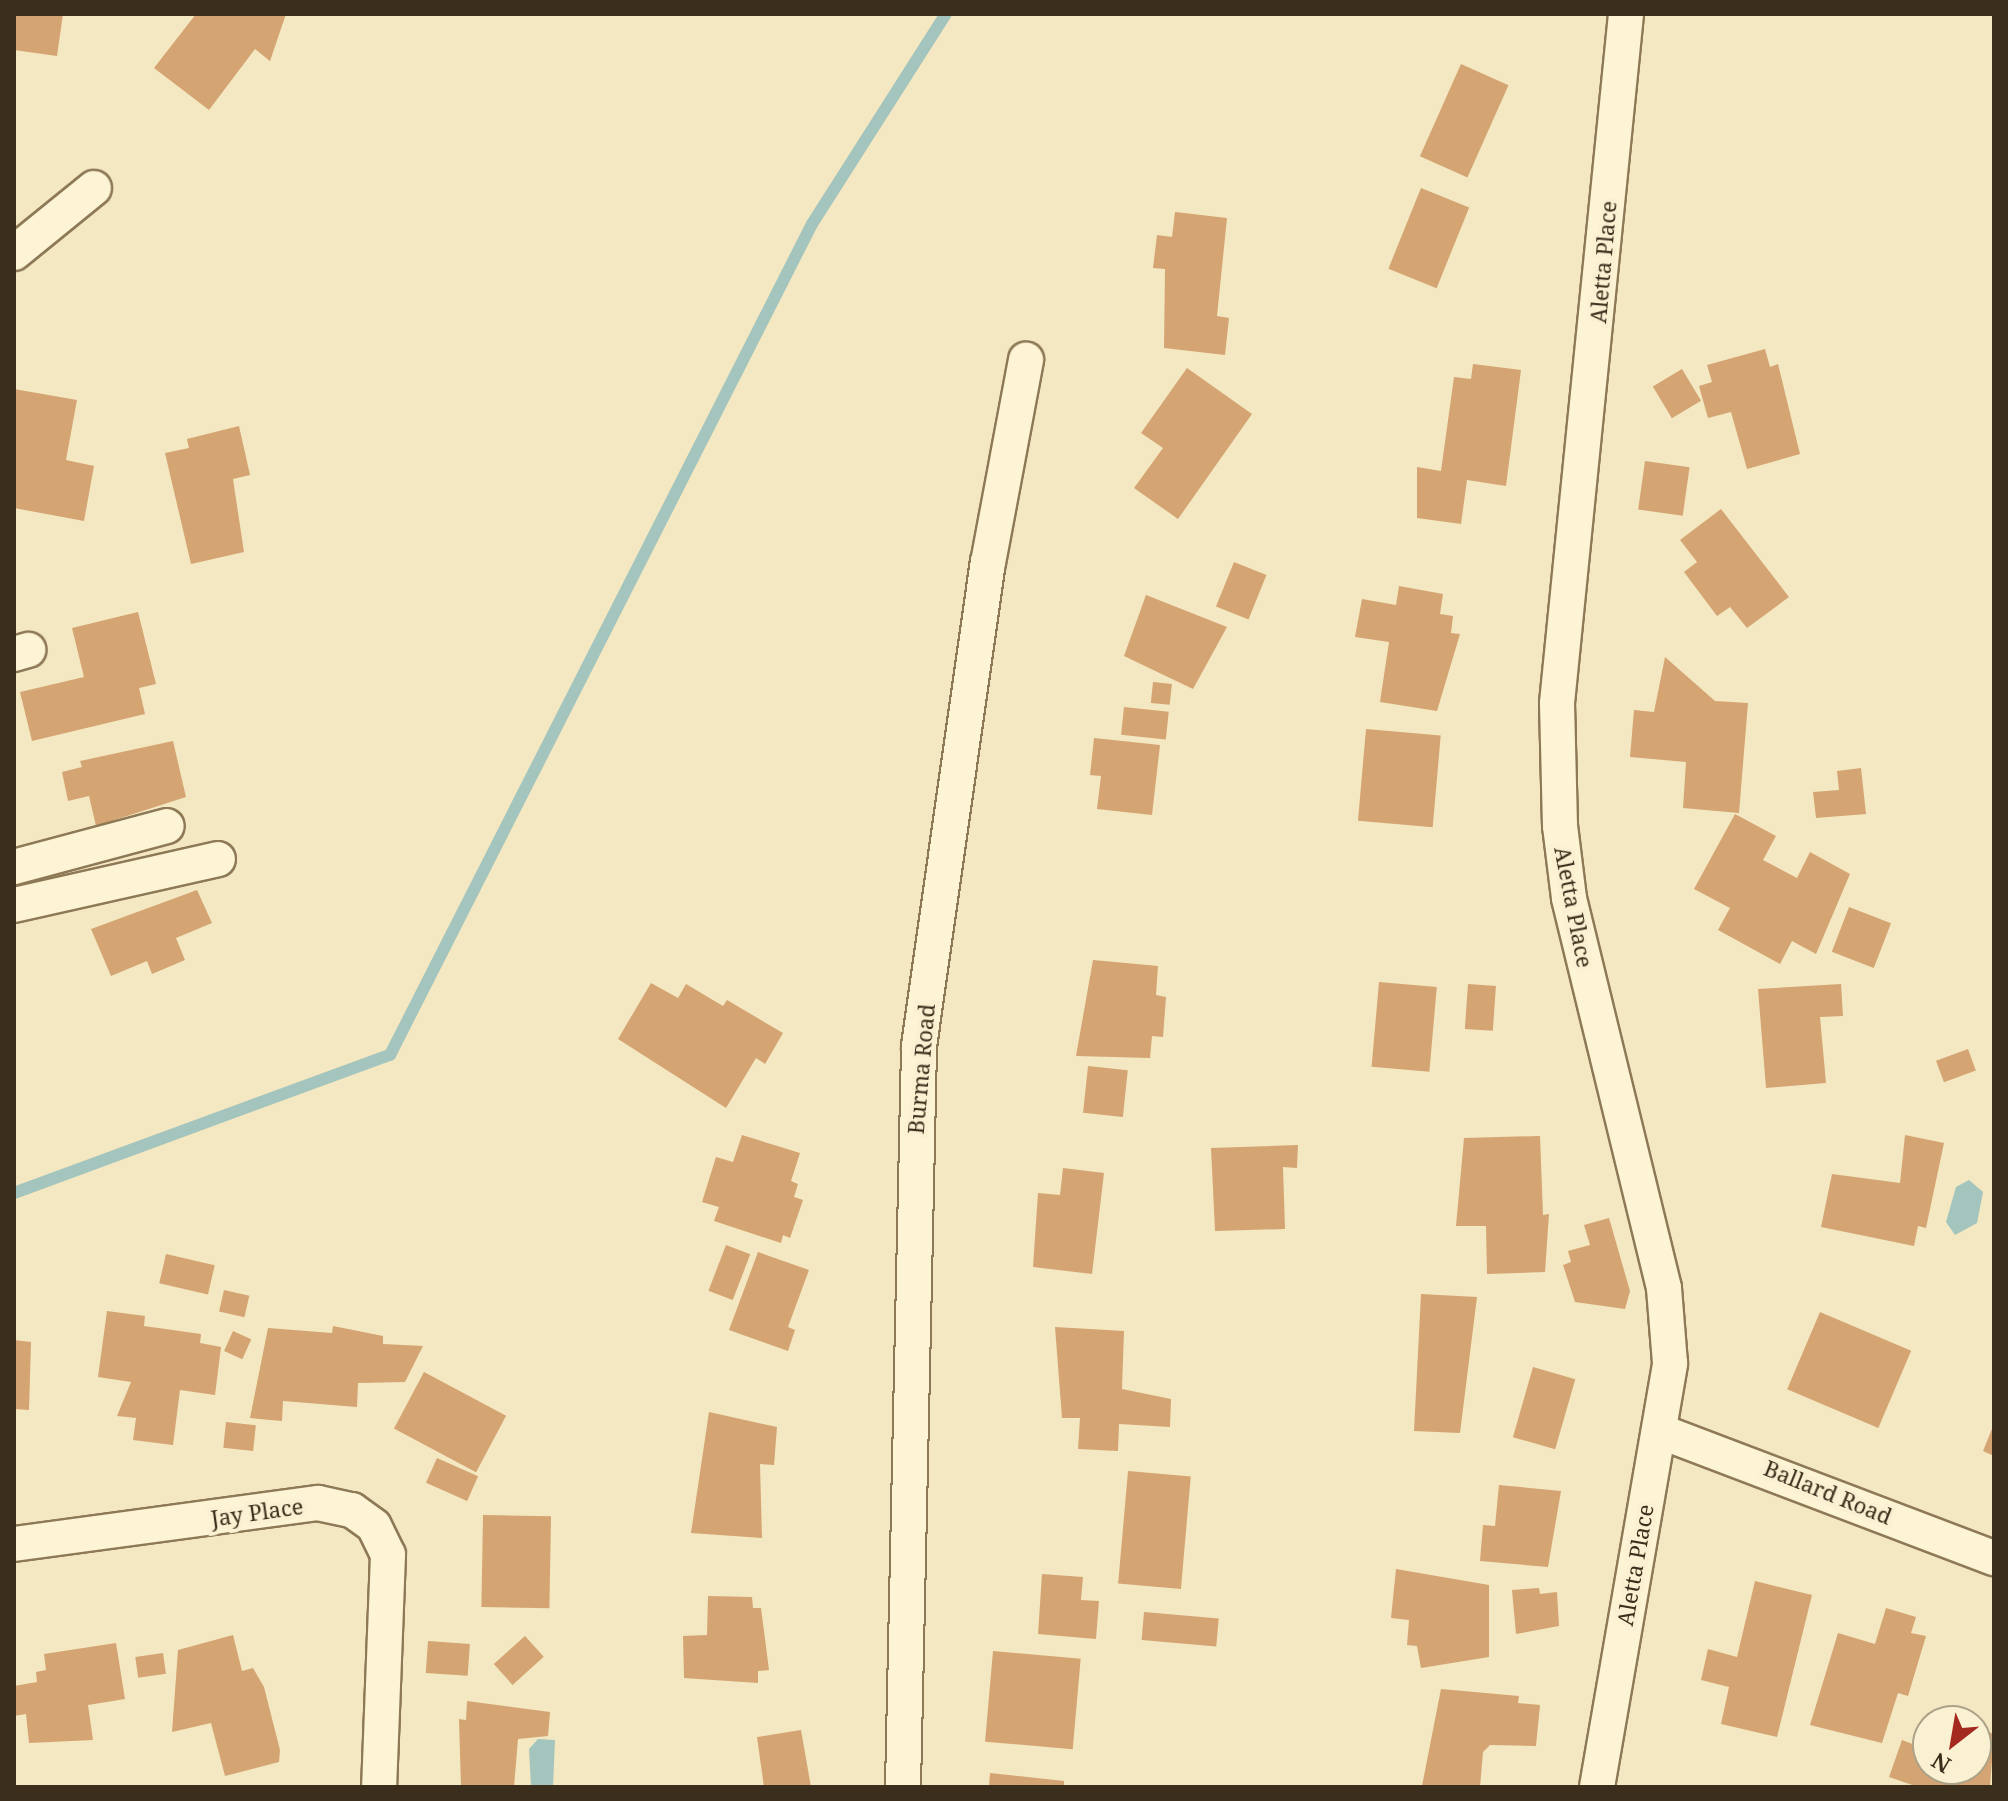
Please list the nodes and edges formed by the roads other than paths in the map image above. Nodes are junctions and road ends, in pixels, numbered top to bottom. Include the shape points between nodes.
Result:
1 (1626, 14) edge
2 (94, 188) dead end
3 (14, 253) edge
4 (1026, 360) dead end
5 (167, 826) dead end
6 (218, 859) dead end
7 (14, 867) edge
8 (14, 905) edge
9 (1659, 1431) junction
10 (14, 1544) edge
11 (1994, 1558) edge
12 (379, 1787) edge
13 (903, 1787) edge
14 (1597, 1787) edge

1 - 9 street, Aletta Place via 1557,703 1560,826 1572,912 1664,1288 1670,1363
2 - 3 street
4 - 13 street, Burma Road via 988,563 919,1046
5 - 7 street
6 - 8 street
9 - 11 street, Ballard Road
9 - 14 street, Aletta Place
10 - 12 street, Jay Place via 318,1503 352,1510 374,1526 388,1555

